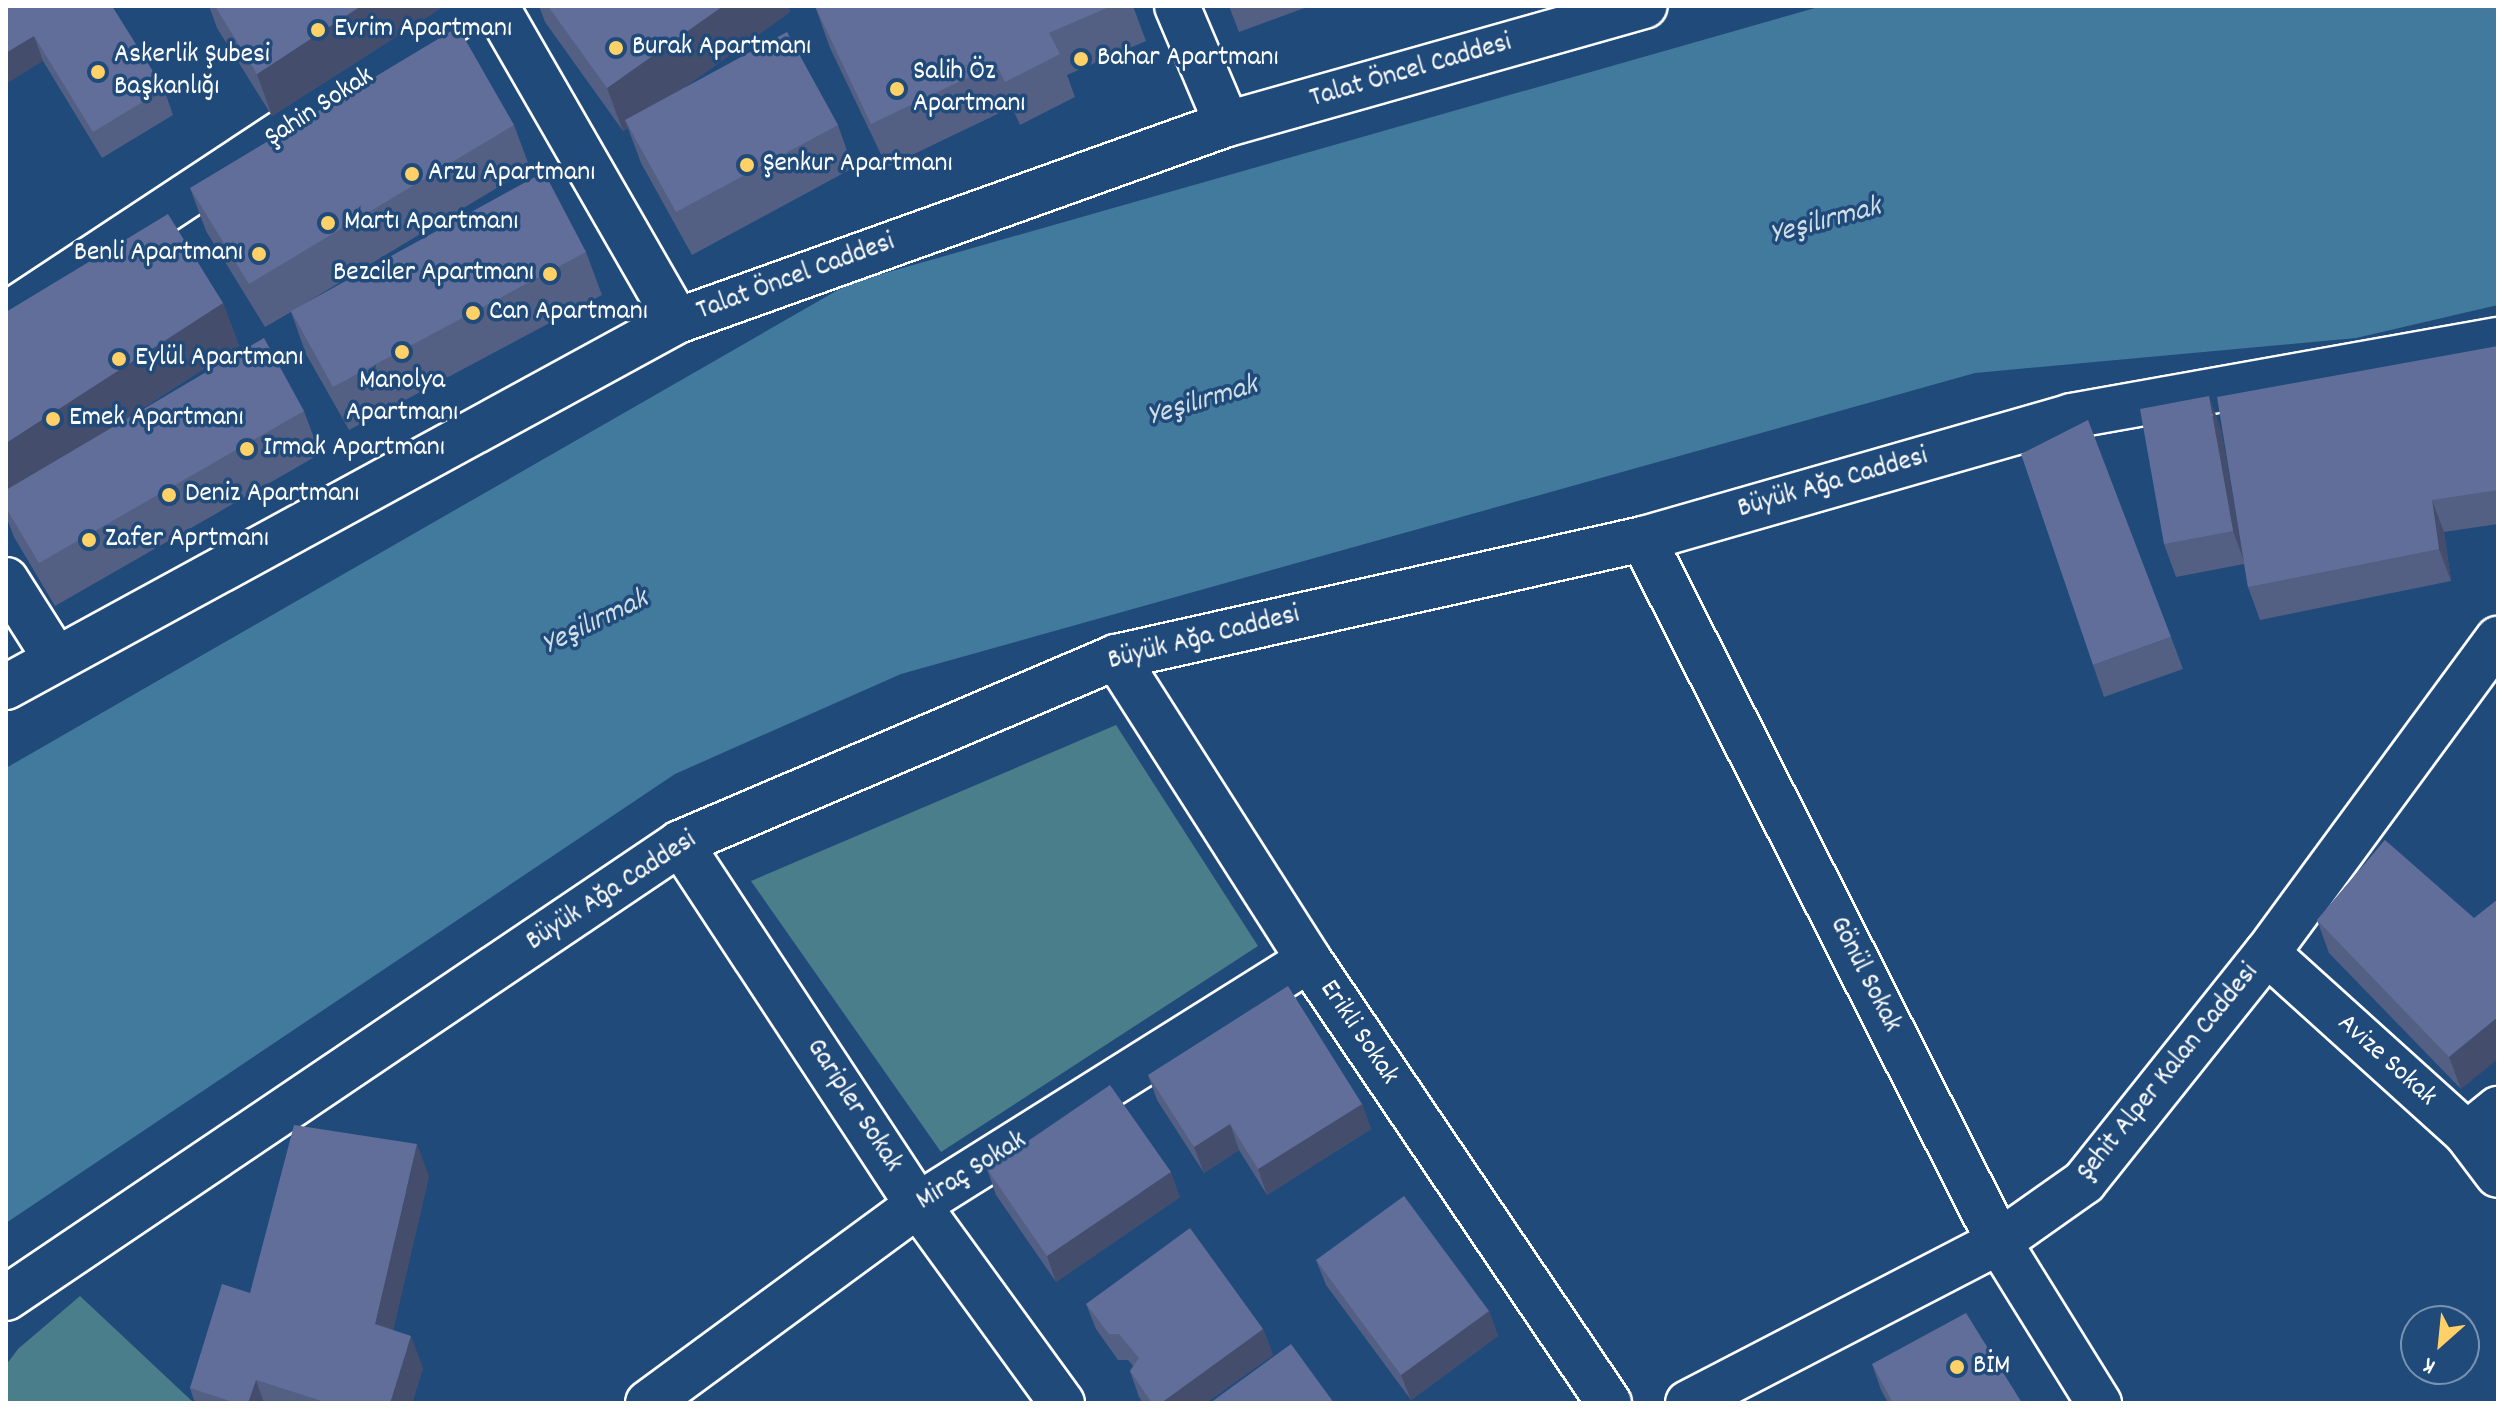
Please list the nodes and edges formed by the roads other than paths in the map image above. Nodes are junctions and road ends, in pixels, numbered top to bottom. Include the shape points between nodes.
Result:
1 (474, 6) edge
2 (496, 6) edge
3 (1177, 6) edge
4 (1645, 6) edge
5 (1227, 124) junction
6 (6, 315) edge
7 (677, 321) junction
8 (2498, 340) edge
9 (1643, 539) junction
10 (6, 580) edge
11 (2498, 639) edge
12 (1116, 657) junction
13 (56, 659) junction
14 (6, 687) edge
15 (680, 843) junction
16 (2267, 953) junction
17 (1309, 960) junction
18 (2482, 1122) edge
19 (2498, 1175) edge
20 (918, 1205) junction
21 (1999, 1242) junction
22 (6, 1298) edge
23 (648, 1403) edge
24 (1062, 1403) edge
25 (1609, 1403) edge
26 (1688, 1403) edge
27 (2099, 1403) edge

1 - 6 street, Şahin Sokak
2 - 7 street
3 - 5 street
4 - 5 street, Talat Öncel Caddesi
5 - 7 street, Talat Öncel Caddesi
7 - 13 street, Talat Öncel Caddesi
8 - 9 street, Büyük Ağa Caddesi via 2071,416
9 - 12 street, Büyük Ağa Caddesi
9 - 21 street, Gönül Sokak
10 - 13 street
11 - 16 street, Şehit Alper Kalan Caddesi
12 - 15 street, Büyük Ağa Caddesi
12 - 17 street, Erikli Sokak
13 - 14 street, Talat Öncel Caddesi
15 - 20 street, Garipler Sokak
15 - 22 street, Büyük Ağa Caddesi
16 - 18 street, Avize Sokak
16 - 21 street, Şehit Alper Kalan Caddesi via 2084,1182
17 - 20 street, Miraç Sokak
17 - 25 street, Erikli Sokak
18 - 19 street, Avize Sokak
20 - 23 street, Miraç Sokak
20 - 24 street, Garipler Sokak
21 - 26 street, Şehit Alper Kalan Caddesi
21 - 27 street, Gönül Sokak

